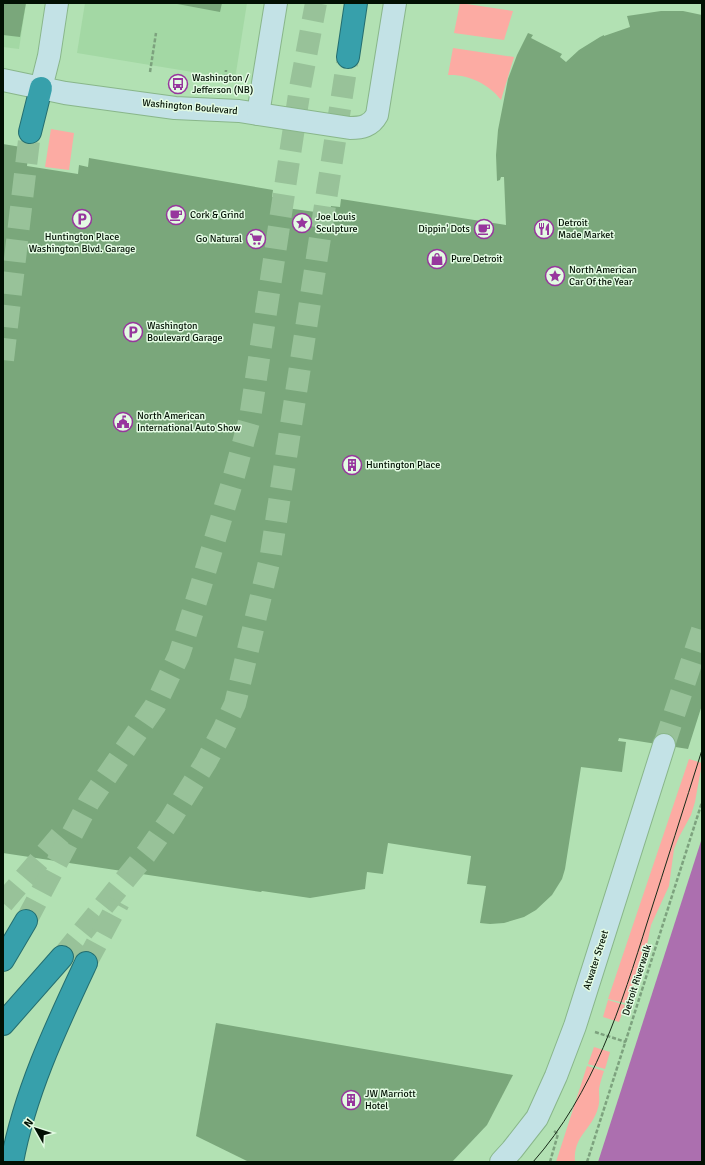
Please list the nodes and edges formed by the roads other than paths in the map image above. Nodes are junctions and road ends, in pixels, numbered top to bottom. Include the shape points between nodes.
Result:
1 (57, 3) edge
2 (276, 3) edge
3 (356, 3) edge
4 (395, 3) edge
5 (348, 57) tunnel mouth
6 (3, 80) edge
7 (41, 88) junction
8 (258, 114) junction
9 (30, 132) tunnel mouth
10 (664, 745) tunnel mouth
11 (26, 921) tunnel mouth
12 (62, 957) tunnel mouth
13 (3, 960) edge
14 (86, 963) tunnel mouth
15 (3, 1024) edge
16 (12, 1162) edge
17 (501, 1162) edge

1 - 7 street
2 - 8 street
3 - 5 highway
4 - 8 street, Washington Boulevard via 377,115 366,127 350,128
6 - 7 street, Washington Boulevard
7 - 8 street, Washington Boulevard via 175,108
7 - 9 highway
10 - 17 street, Atwater Street via 575,1026 556,1076 537,1118
11 - 13 highway
12 - 15 highway
14 - 16 highway via 38,1072 17,1136

